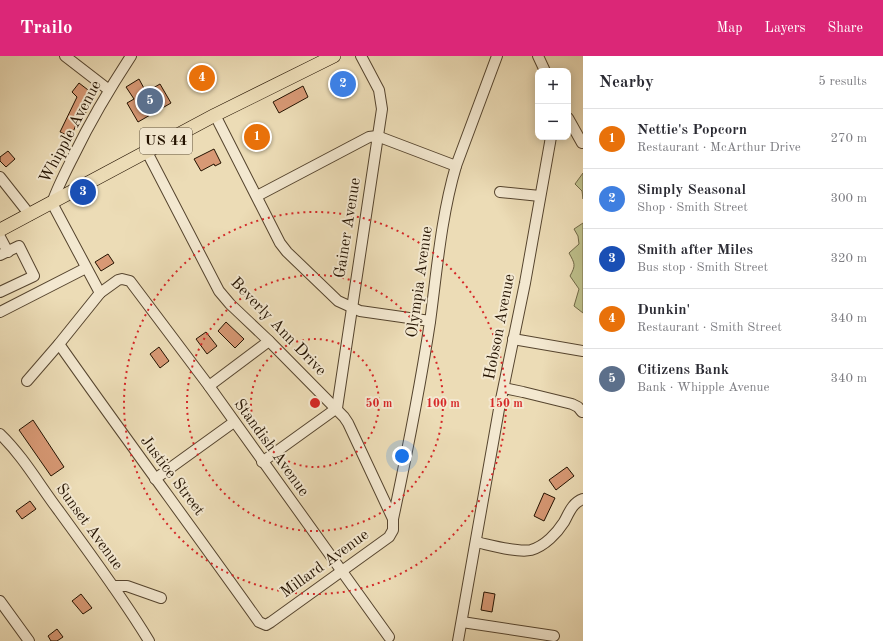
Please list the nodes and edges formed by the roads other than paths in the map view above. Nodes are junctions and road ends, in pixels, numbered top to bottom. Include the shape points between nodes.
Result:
1 (65, 56) edge
2 (131, 56) edge
3 (334, 56) edge
4 (361, 56) edge
5 (497, 56) edge
6 (538, 56) edge
7 (544, 68) edge
8 (109, 90) junction
9 (215, 115) junction
10 (571, 123) edge
11 (377, 136) junction
12 (550, 140) edge
13 (582, 143) dead end
14 (147, 152) junction
15 (456, 166) junction
16 (0, 177) edge
17 (500, 192) dead end
18 (257, 196) junction
19 (540, 196) junction
20 (52, 203) junction
21 (30, 215) junction
22 (0, 230) edge
23 (0, 237) edge
24 (4, 253) edge
25 (86, 268) junction
26 (0, 292) edge
27 (100, 293) junction
28 (351, 308) junction
29 (0, 312) edge
30 (430, 321) junction
31 (513, 338) junction
32 (269, 341) junction
33 (59, 344) junction
34 (583, 352) edge
35 (28, 381) dead end
36 (209, 386) junction
37 (504, 388) junction
38 (337, 408) junction
39 (582, 412) edge
40 (234, 422) junction
41 (0, 434) edge
42 (262, 462) junction
43 (155, 479) junction
44 (583, 499) edge
45 (393, 519) junction
46 (476, 542) junction
47 (342, 571) junction
48 (113, 586) junction
49 (161, 598) dead end
50 (0, 602) edge
51 (462, 622) junction
52 (262, 624) joint
53 (554, 636) dead end
54 (389, 637) dead end
55 (29, 641) edge
56 (149, 641) edge
57 (458, 641) edge

1 - 8 street
2 - 8 street, Whipple Avenue
3 - 9 main road, US 44
4 - 11 street, Gainer Avenue via 381,98 382,109
5 - 15 street, Olympia Avenue
6 - 7 street
8 - 20 street, Whipple Avenue via 85,132
9 - 14 main road, US 44
9 - 18 street
10 - 13 street
11 - 15 street
11 - 18 street via 369,137
11 - 28 street, Gainer Avenue
12 - 19 street, Hobson Avenue
14 - 20 main road, US 44
14 - 32 street, Beverly Ann Drive via 219,291
15 - 30 street, Olympia Avenue via 444,216
16 - 21 street
17 - 19 street
18 - 28 street via 283,247 338,301
19 - 31 street, Hobson Avenue
20 - 21 main road, US 44
20 - 25 street
21 - 22 main road, US 44
23 - 24 street
24 - 26 street via 19,246 34,276
25 - 27 street
25 - 29 street
27 - 33 street
27 - 36 street, Standish Avenue via 118,280 130,281
28 - 30 street
28 - 38 street, Gainer Avenue
30 - 45 street, Olympia Avenue
31 - 34 street
31 - 37 street, Hobson Avenue
32 - 36 street
32 - 38 street, Beverly Ann Drive
33 - 35 street
33 - 43 street, Justice Street
36 - 40 street, Standish Avenue
37 - 39 street via 572,404
37 - 46 street, Hobson Avenue
38 - 42 street
38 - 45 street, Beverly Ann Drive via 348,423
40 - 42 street, Standish Avenue
40 - 43 street
41 - 48 street, Sunset Avenue
42 - 47 street, Standish Avenue
43 - 52 street, Justice Street
44 - 46 street via 576,502 554,535 531,550
45 - 47 street, Millard Avenue via 393,530 389,537
46 - 51 street, Hobson Avenue
47 - 52 street, Millard Avenue via 271,622
47 - 54 street, Standish Avenue
48 - 49 street via 127,586
48 - 56 street, Sunset Avenue
50 - 55 street
51 - 53 street
51 - 57 street, Hobson Avenue

